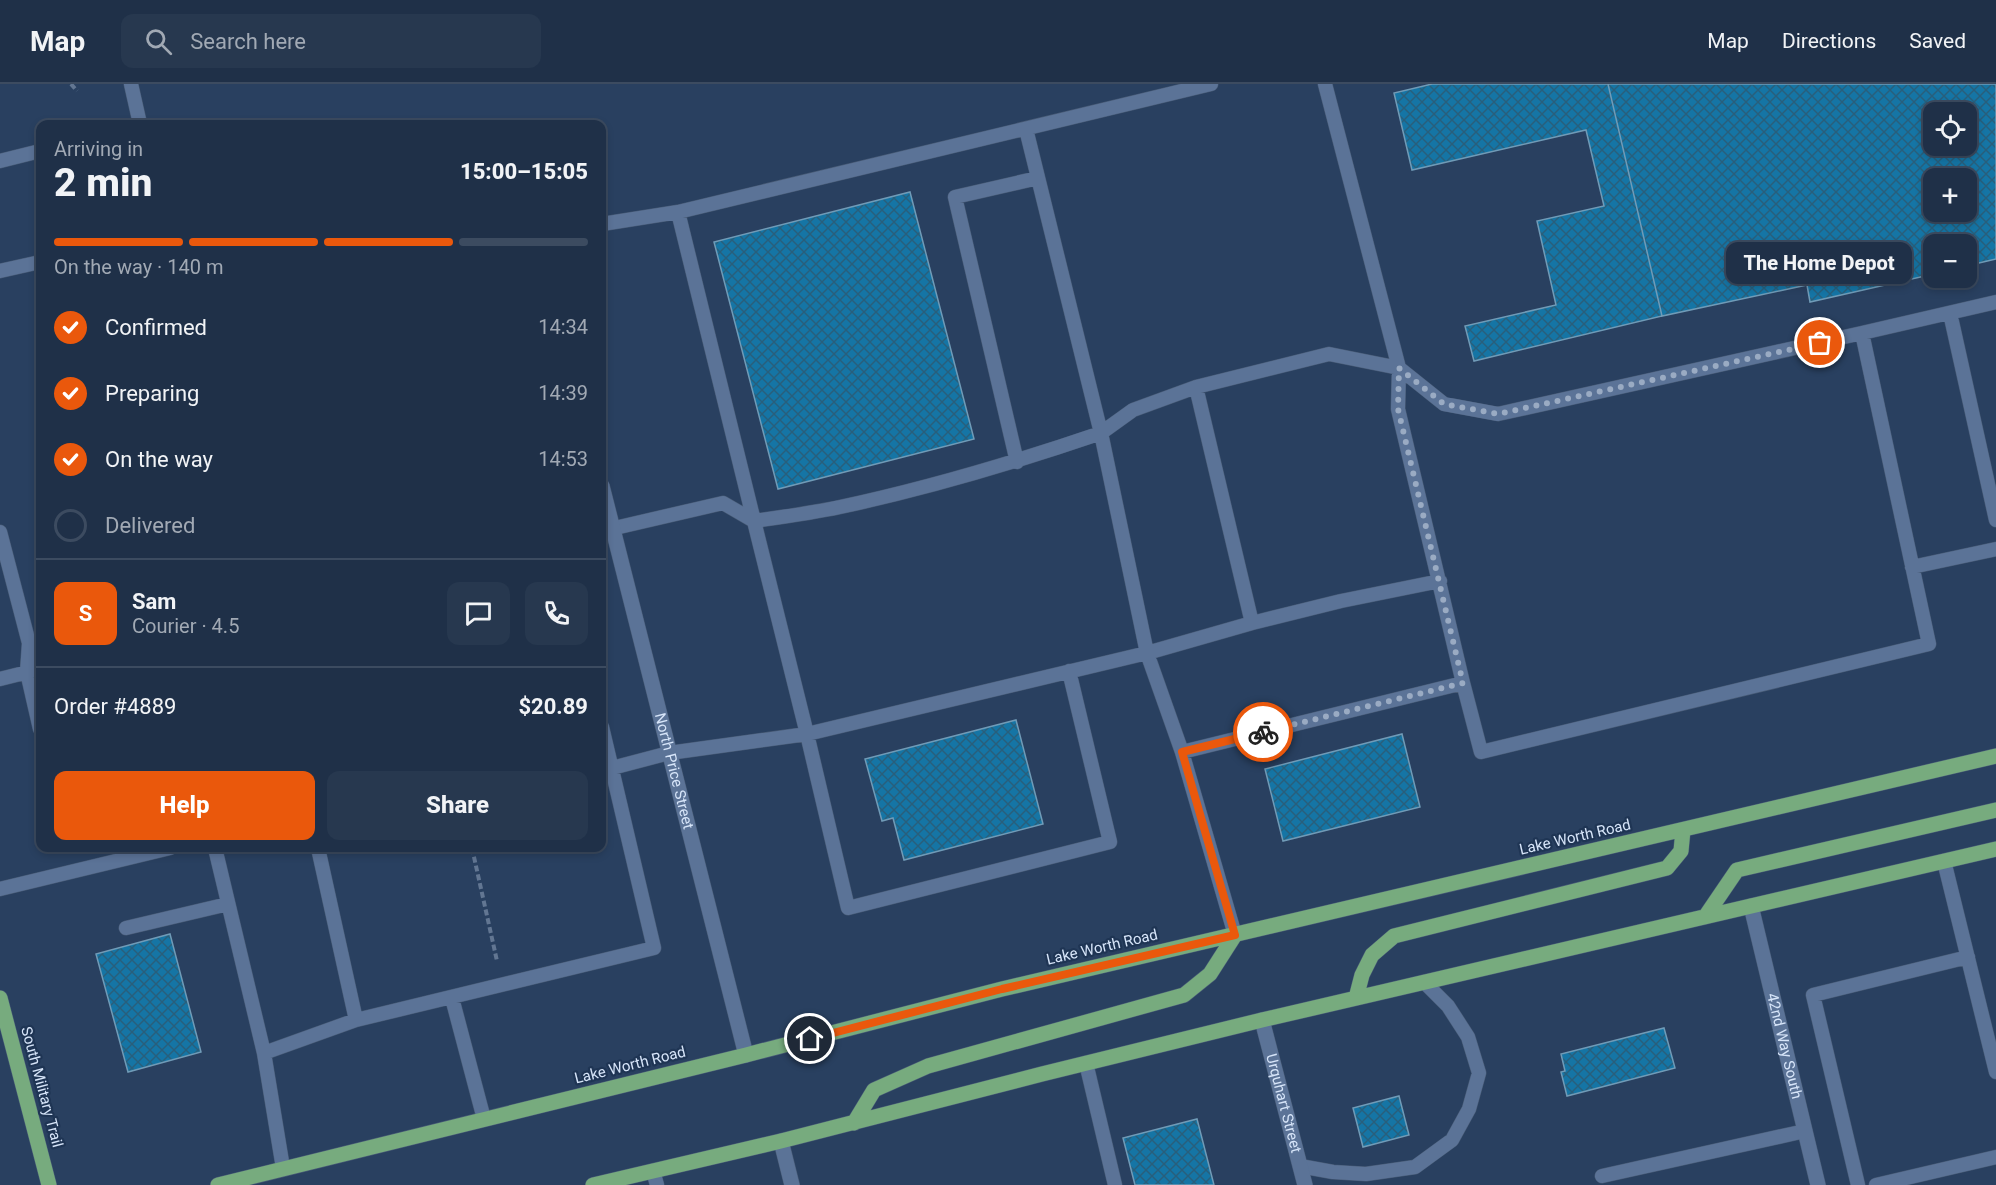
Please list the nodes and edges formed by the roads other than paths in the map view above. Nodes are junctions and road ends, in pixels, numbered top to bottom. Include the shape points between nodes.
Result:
1 (131, 84) edge
2 (1211, 84) edge
3 (1325, 84) edge
4 (139, 120) edge
5 (1026, 129) junction
6 (36, 152) edge
7 (0, 161) edge
8 (1038, 178) junction
9 (678, 212) junction
10 (606, 223) edge
11 (36, 263) edge
12 (0, 271) edge
13 (1996, 302) edge
14 (1950, 313) junction
15 (1862, 333) junction
16 (1399, 368) junction
17 (1196, 387) junction
18 (1101, 433) junction
19 (1017, 462) junction
20 (1996, 520) edge
21 (754, 522) junction
22 (607, 529) edge
23 (0, 532) edge
24 (1996, 549) edge
25 (1912, 567) junction
26 (1440, 581) junction
27 (1252, 623) junction
28 (1147, 653) junction
29 (34, 670) edge
30 (1069, 671) junction
31 (0, 679) edge
32 (1463, 683) junction
33 (36, 690) edge
34 (807, 734) junction
35 (606, 743) edge
36 (1182, 752) junction
37 (669, 753) junction
38 (1996, 756) edge
39 (612, 768) junction
40 (1996, 810) edge
41 (1683, 830) junction
42 (1996, 849) edge
43 (153, 852) edge
44 (215, 852) edge
45 (319, 852) edge
46 (1944, 861) junction
47 (0, 889) edge
48 (228, 904) junction
49 (1751, 906) junction
50 (1705, 917) junction
51 (126, 928) dead end
52 (1235, 935) junction
53 (1968, 957) junction
54 (1424, 982) junction
55 (0, 998) edge
56 (452, 998) junction
57 (1356, 998) junction
58 (356, 1020) junction
59 (1262, 1020) junction
60 (264, 1053) junction
61 (746, 1055) junction
62 (1086, 1063) junction
63 (1996, 1072) edge
64 (484, 1119) junction
65 (854, 1123) junction
66 (1805, 1131) junction
67 (781, 1142) junction
68 (1996, 1157) edge
69 (1300, 1166) junction
70 (283, 1168) junction
71 (1602, 1176) dead end
72 (655, 1178) edge
73 (49, 1185) edge
74 (218, 1185) edge
75 (593, 1185) edge
76 (792, 1185) edge
77 (1115, 1185) edge
78 (1305, 1185) edge
79 (1818, 1185) edge
80 (1858, 1185) edge
81 (1876, 1185) edge

1 - 4 lane
2 - 5 lane
3 - 16 lane
5 - 8 lane
5 - 9 lane
6 - 7 lane
8 - 18 lane
8 - 19 lane via 955,197
9 - 10 lane
9 - 21 lane
11 - 12 lane
13 - 14 lane
14 - 15 lane
14 - 20 lane
15 - 16 lane via 1498,414 1444,404
15 - 25 lane
16 - 17 lane via 1329,354
16 - 26 lane via 1398,409
17 - 18 lane via 1133,410
17 - 27 lane
18 - 19 lane
18 - 28 lane
19 - 21 lane via 840,507
21 - 22 lane via 723,503
21 - 34 lane
22 - 37 street, North Price Street
23 - 29 lane
24 - 25 lane
25 - 32 lane via 1929,644 1481,752
26 - 27 lane
26 - 32 lane
27 - 28 lane
28 - 30 lane
28 - 36 lane
29 - 31 lane
29 - 33 lane
30 - 34 lane
30 - 34 lane via 1110,842 848,908
32 - 36 lane
34 - 37 lane
35 - 39 lane
36 - 52 lane
37 - 39 lane
37 - 61 street, North Price Street
38 - 41 main road, Lake Worth Road
39 - 56 lane via 654,948
40 - 50 main road via 1737,870
41 - 52 main road, Lake Worth Road
41 - 57 main road via 1681,851 1667,868 1394,936 1372,955
42 - 46 main road
43 - 47 lane
44 - 48 lane
45 - 58 lane
46 - 49 main road
46 - 53 lane
48 - 51 lane
48 - 60 lane
49 - 50 main road
49 - 66 street, 42nd Way South
50 - 54 main road
52 - 61 main road, Lake Worth Road via 1002,989
52 - 65 main road via 1210,974 1184,995 928,1066 874,1089
53 - 63 lane
53 - 80 lane via 1813,995
54 - 57 main road
54 - 69 lane via 1448,1006 1468,1037 1479,1073 1469,1109 1452,1140 1415,1167 1366,1174
55 - 73 main road, South Military Trail
56 - 58 lane
56 - 64 lane
57 - 59 main road
58 - 60 lane
59 - 62 main road
59 - 69 street, Urquhart Street
60 - 70 lane
61 - 64 main road, Lake Worth Road
62 - 65 main road
62 - 77 lane
64 - 70 main road, Lake Worth Road
65 - 67 main road
66 - 71 lane
66 - 79 street, 42nd Way South
67 - 72 main road
67 - 76 street
68 - 81 lane
69 - 78 street, Urquhart Street
70 - 74 main road, Lake Worth Road
72 - 75 main road

